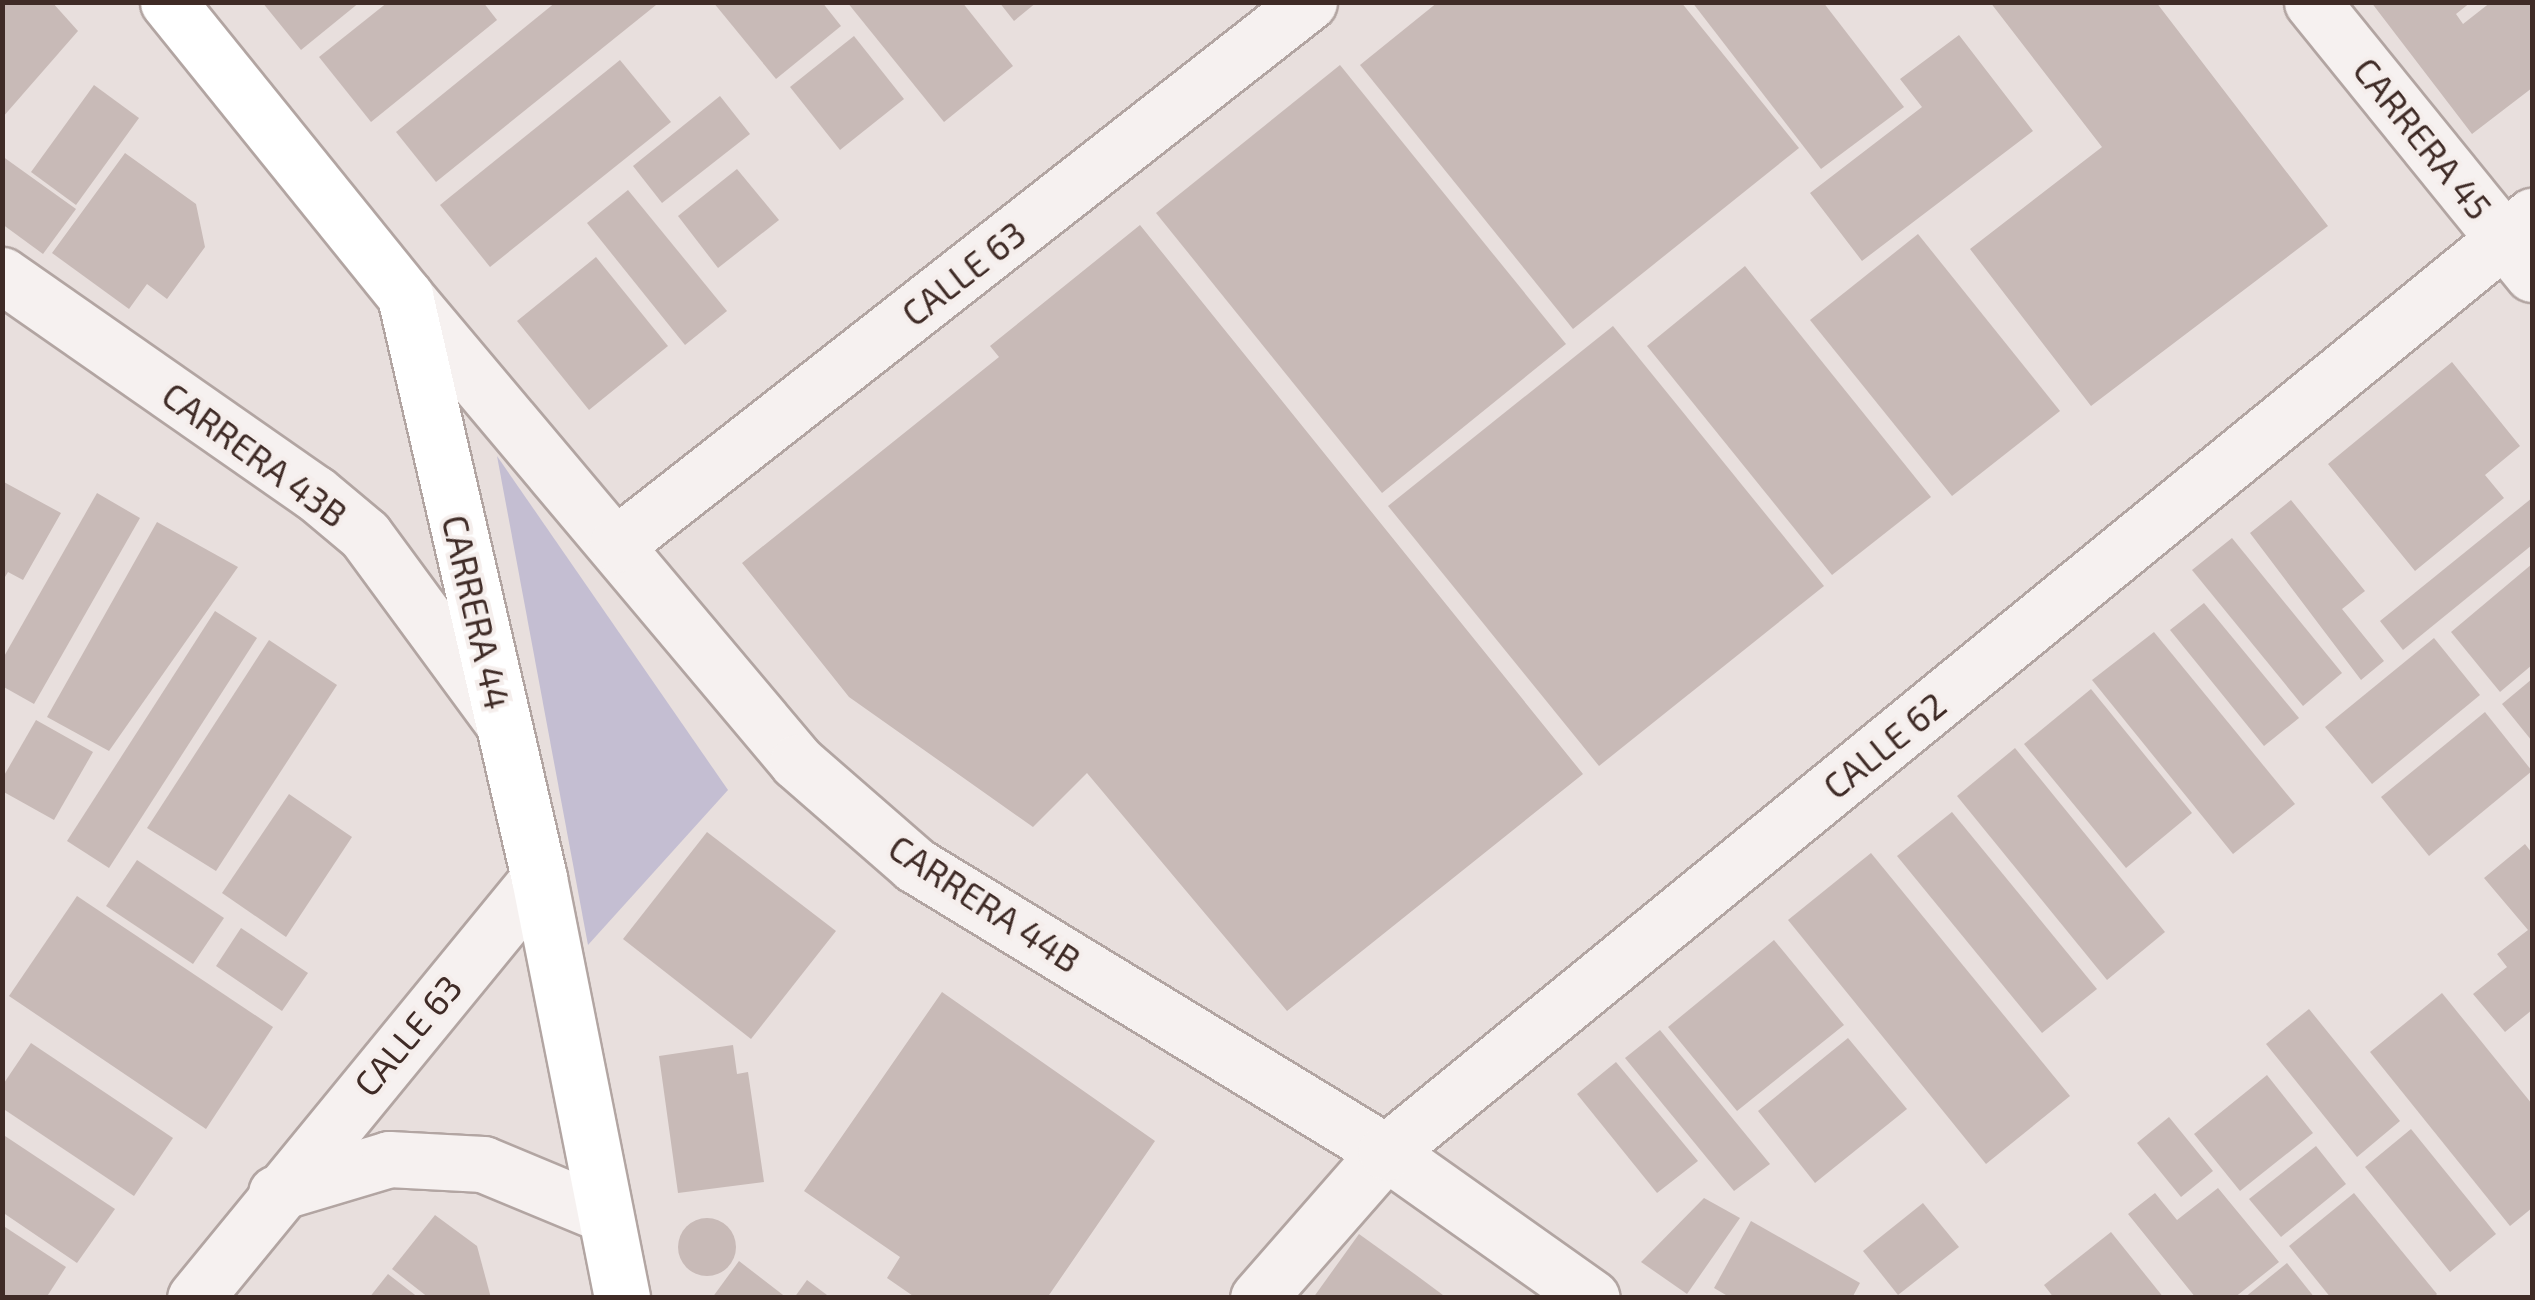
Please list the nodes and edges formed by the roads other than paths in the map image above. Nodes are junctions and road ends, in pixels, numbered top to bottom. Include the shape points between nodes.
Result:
1 (168, 2) edge
2 (1309, 2) edge
3 (2312, 2) edge
4 (2523, 243) edge
5 (2, 276) edge
6 (405, 296) junction
7 (617, 544) junction
8 (503, 722) junction
9 (539, 878) junction
10 (1386, 1152) junction
11 (276, 1192) junction
12 (601, 1213) junction
13 (195, 1298) edge
14 (622, 1298) edge
15 (1258, 1298) edge
16 (1592, 1298) edge

1 - 6 street, CARRERA 44
2 - 7 street, CALLE 63
3 - 4 street, CARRERA 45
4 - 10 street, CALLE 62
5 - 8 street, CARRERA 43B via 315,493 365,535
6 - 7 street, CARRERA 44B
6 - 8 street, CARRERA 44
7 - 10 street, CARRERA 44B via 797,762 915,865
8 - 9 street, CARRERA 44
9 - 11 street, CALLE 63
9 - 12 street, CARRERA 44
10 - 15 street, CALLE 62
10 - 16 street, CARRERA 44B
11 - 12 street via 389,1159 483,1164
11 - 13 street, CALLE 63
12 - 14 street, CARRERA 44

